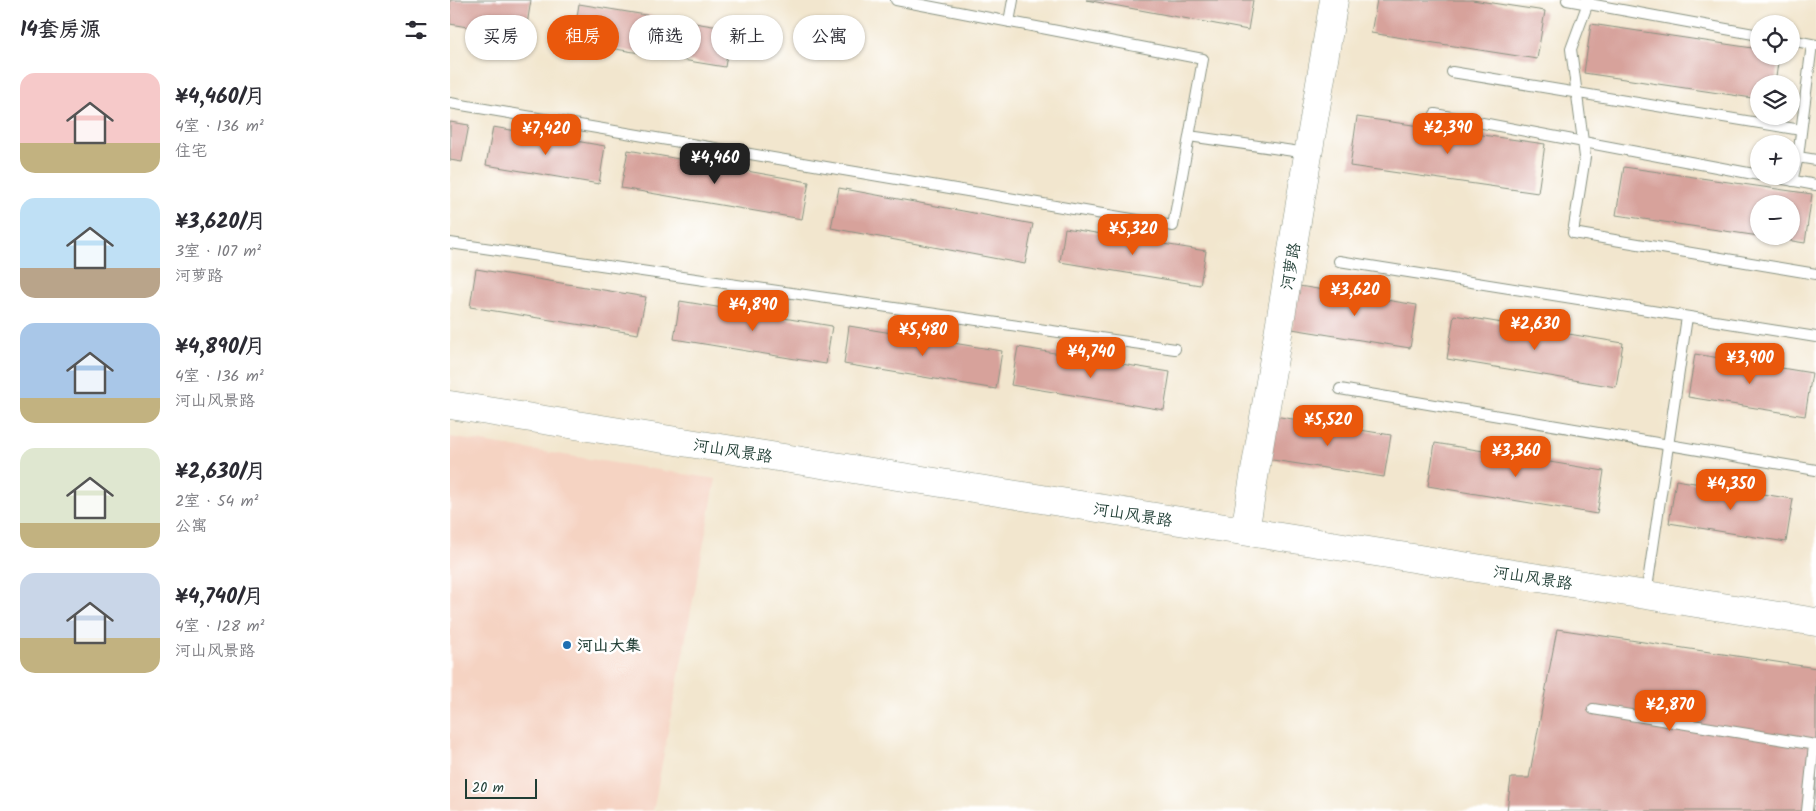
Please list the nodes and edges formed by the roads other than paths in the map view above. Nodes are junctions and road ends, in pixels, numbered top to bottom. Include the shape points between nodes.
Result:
1 (896, 0) edge
2 (1013, 0) edge
3 (1334, 0) edge
4 (1566, 0) edge
5 (1588, 2) edge
6 (1009, 22) junction
7 (1750, 32) edge
8 (1800, 42) edge
9 (1814, 44) edge
10 (1452, 72) dead end
11 (1576, 94) junction
12 (450, 103) edge
13 (1435, 114) dead end
14 (1801, 130) junction
15 (1189, 136) junction
16 (1800, 139) edge
17 (1308, 153) junction
18 (1800, 157) edge
19 (1816, 160) edge
20 (1750, 173) edge
21 (1800, 182) edge
22 (1816, 185) edge
23 (450, 243) edge
24 (1338, 261) dead end
25 (1816, 274) edge
26 (1686, 317) junction
27 (1816, 337) edge
28 (1175, 349) dead end
29 (1340, 389) dead end
30 (450, 406) edge
31 (1668, 445) junction
32 (1816, 470) edge
33 (1245, 531) junction
34 (1646, 595) junction
35 (1816, 622) edge
36 (1593, 709) dead end
37 (1815, 745) edge
38 (1807, 811) edge

1 - 6 lane
2 - 6 lane
3 - 17 main road, 河萝路
4 - 5 lane
5 - 7 lane
5 - 11 lane via 1571,48
6 - 15 lane via 1203,59
8 - 9 lane
9 - 14 lane
10 - 11 lane
11 - 14 lane
11 - 25 lane via 1585,157 1573,233
12 - 15 lane via 1173,226
13 - 20 lane
14 - 16 lane
15 - 17 lane
17 - 33 main road, 河萝路
18 - 19 lane
21 - 22 lane
23 - 28 lane
24 - 26 lane
26 - 27 lane
26 - 31 lane
29 - 31 lane
30 - 33 main road, 河山风景路
31 - 32 lane
31 - 34 lane
33 - 34 main road, 河山风景路
34 - 35 main road, 河山风景路
36 - 37 lane
37 - 38 lane

